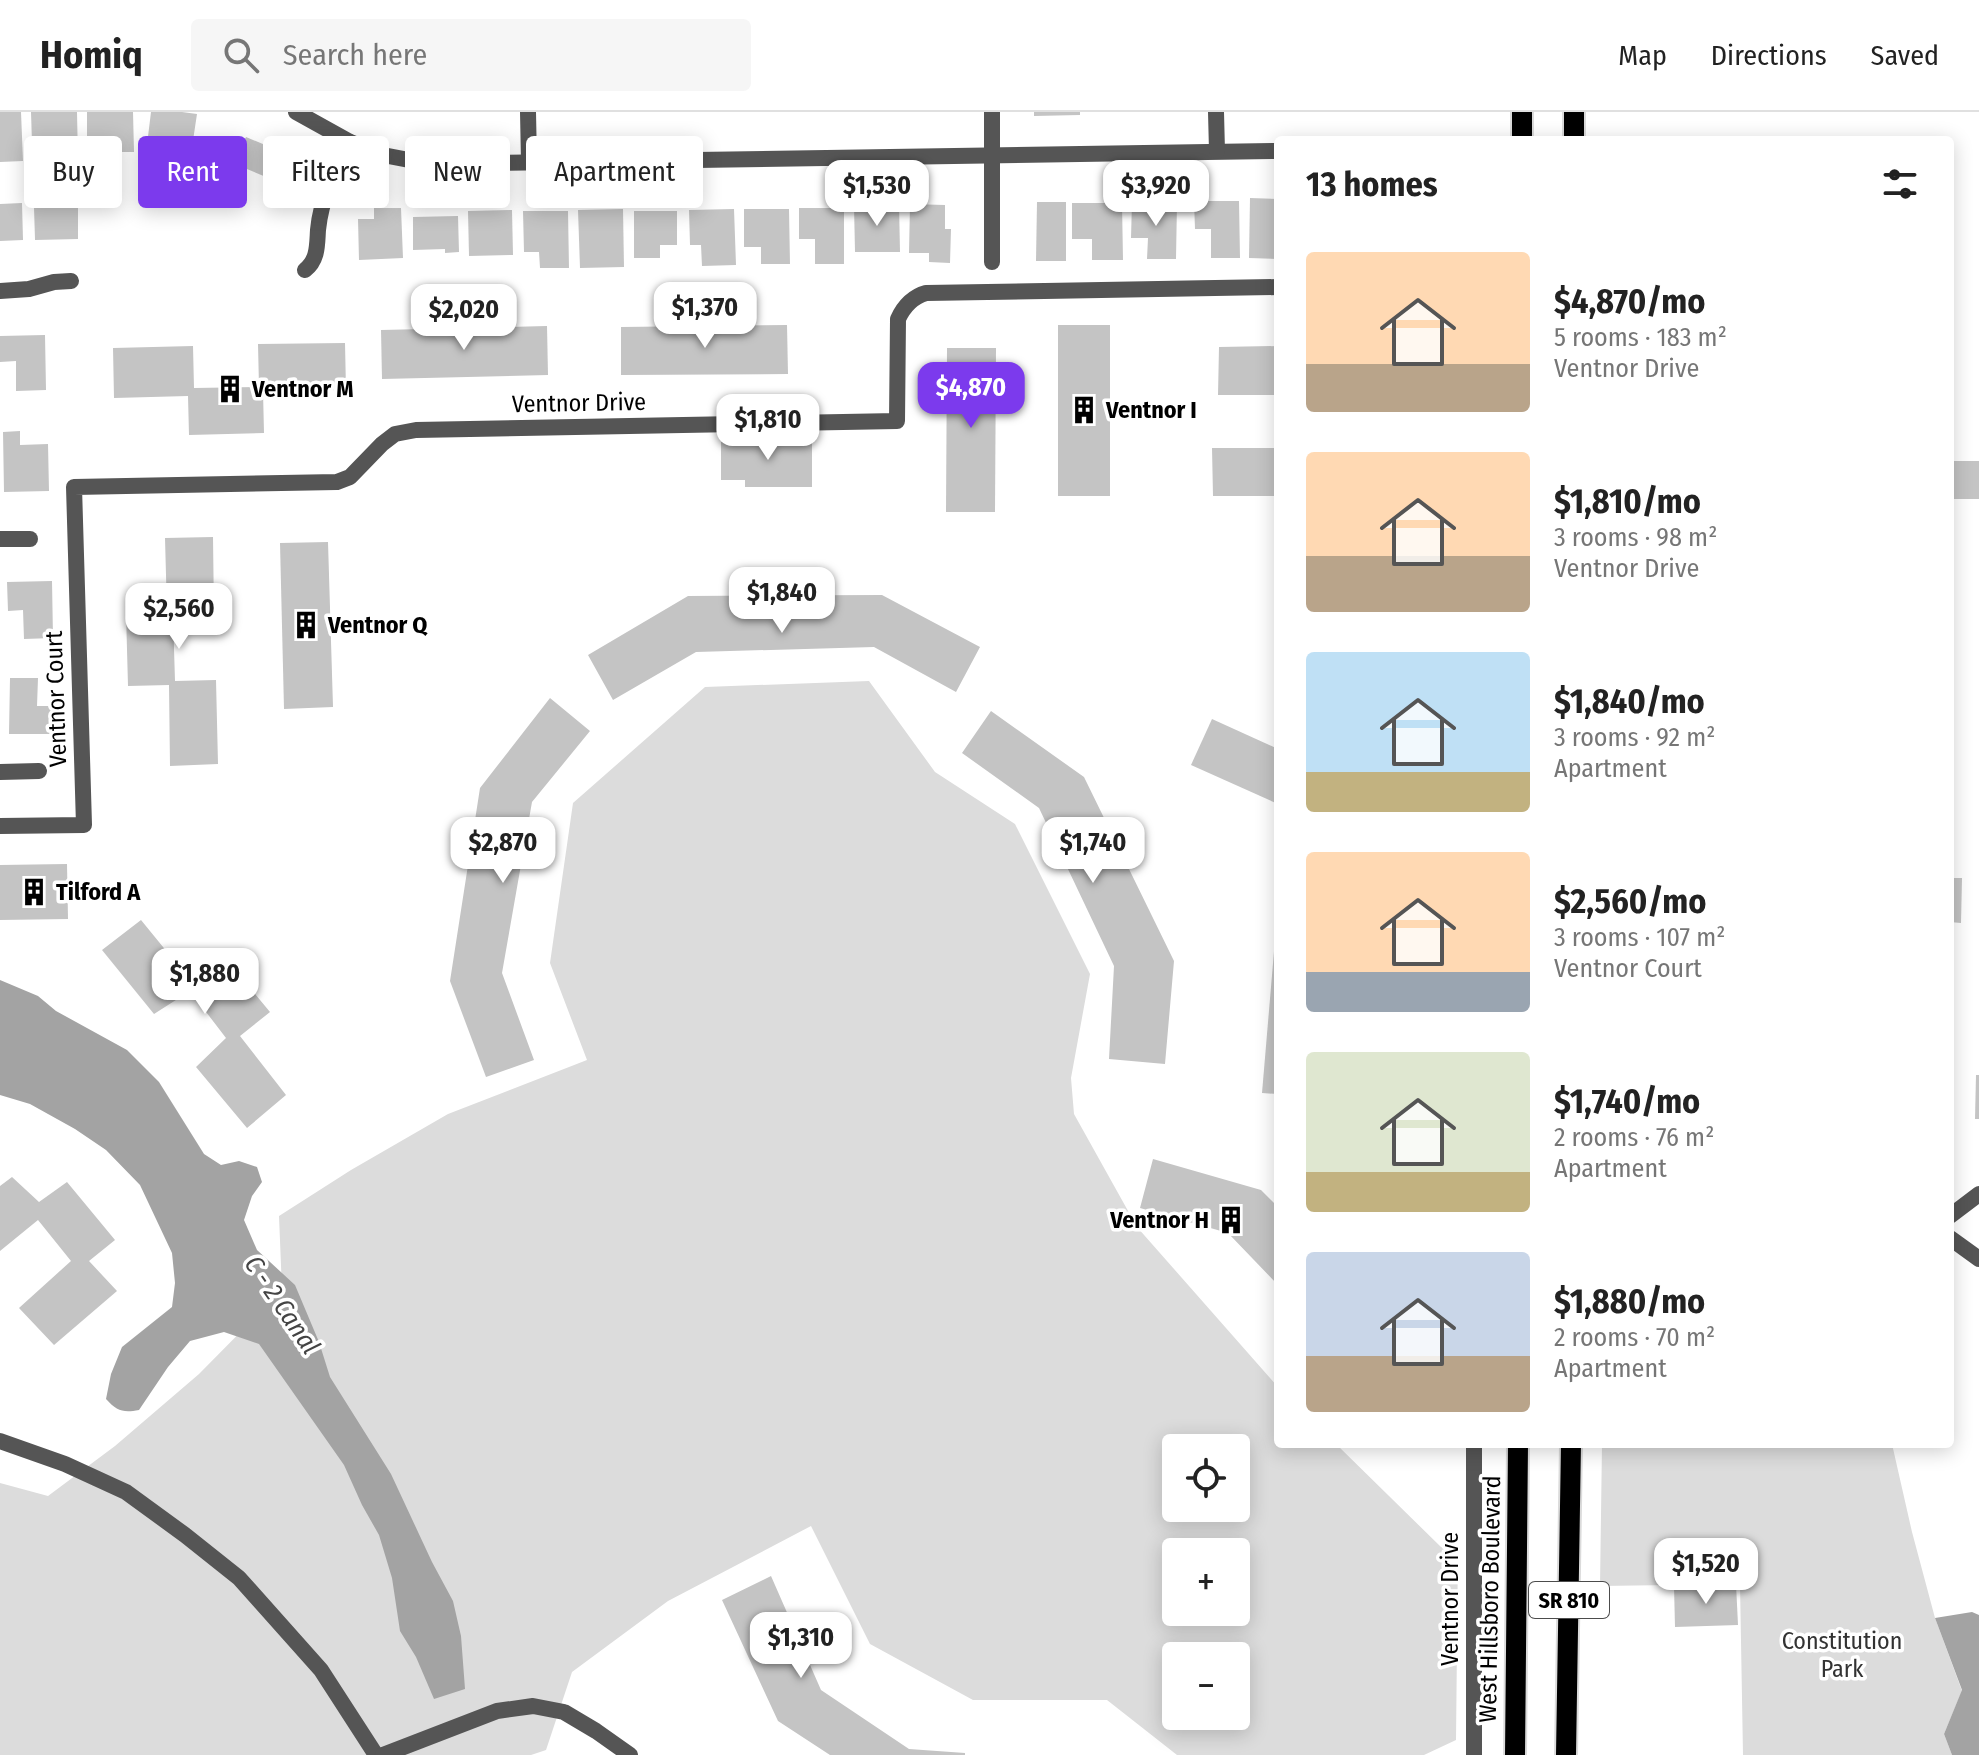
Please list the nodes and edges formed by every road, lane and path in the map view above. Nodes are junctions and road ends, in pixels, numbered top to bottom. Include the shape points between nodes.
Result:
1 (296, 112) edge
2 (528, 112) edge
3 (992, 112) edge
4 (1216, 112) edge
5 (1522, 112) edge
6 (1574, 112) edge
7 (339, 136) edge
8 (528, 136) edge
9 (1522, 136) edge
10 (1574, 136) edge
11 (1217, 151) junction
12 (1274, 151) edge
13 (389, 156) edge
14 (993, 156) junction
15 (703, 159) edge
16 (526, 161) edge
17 (321, 208) edge
18 (992, 262) dead end
19 (305, 270) dead end
20 (71, 281) dead end
21 (1274, 287) edge
22 (0, 291) edge
23 (74, 487) joint
24 (0, 539) edge
25 (30, 539) dead end
26 (39, 771) dead end
27 (0, 772) edge
28 (0, 826) edge
29 (1979, 1194) edge
30 (1954, 1213) edge
31 (1954, 1241) edge
32 (1979, 1259) edge
33 (0, 1441) edge
34 (1474, 1448) edge
35 (1518, 1448) edge
36 (1571, 1448) edge
37 (376, 1755) edge
38 (383, 1755) edge
39 (630, 1755) edge
40 (1474, 1755) edge
41 (1515, 1755) edge
42 (1566, 1755) edge

1 - 7 street
2 - 8 street
3 - 14 street
4 - 11 street
5 - 9 main road
6 - 10 main road
11 - 12 street
11 - 14 street
13 - 16 street via 430,164
14 - 15 street
14 - 18 street
17 - 19 street via 316,254
20 - 22 street
21 - 23 street, Ventnor Drive via 926,293 898,319 897,421 416,430 395,434 350,477 337,482
23 - 28 street, Ventnor Court via 84,825
24 - 25 street
26 - 27 street
29 - 30 street
31 - 32 street
33 - 37 street via 126,1492 239,1578 321,1670
34 - 40 street, Ventnor Drive
35 - 41 main road, West Hillsboro Boulevard / SR 810
36 - 42 main road, SR 810
38 - 39 street via 497,1711 533,1706 564,1712

